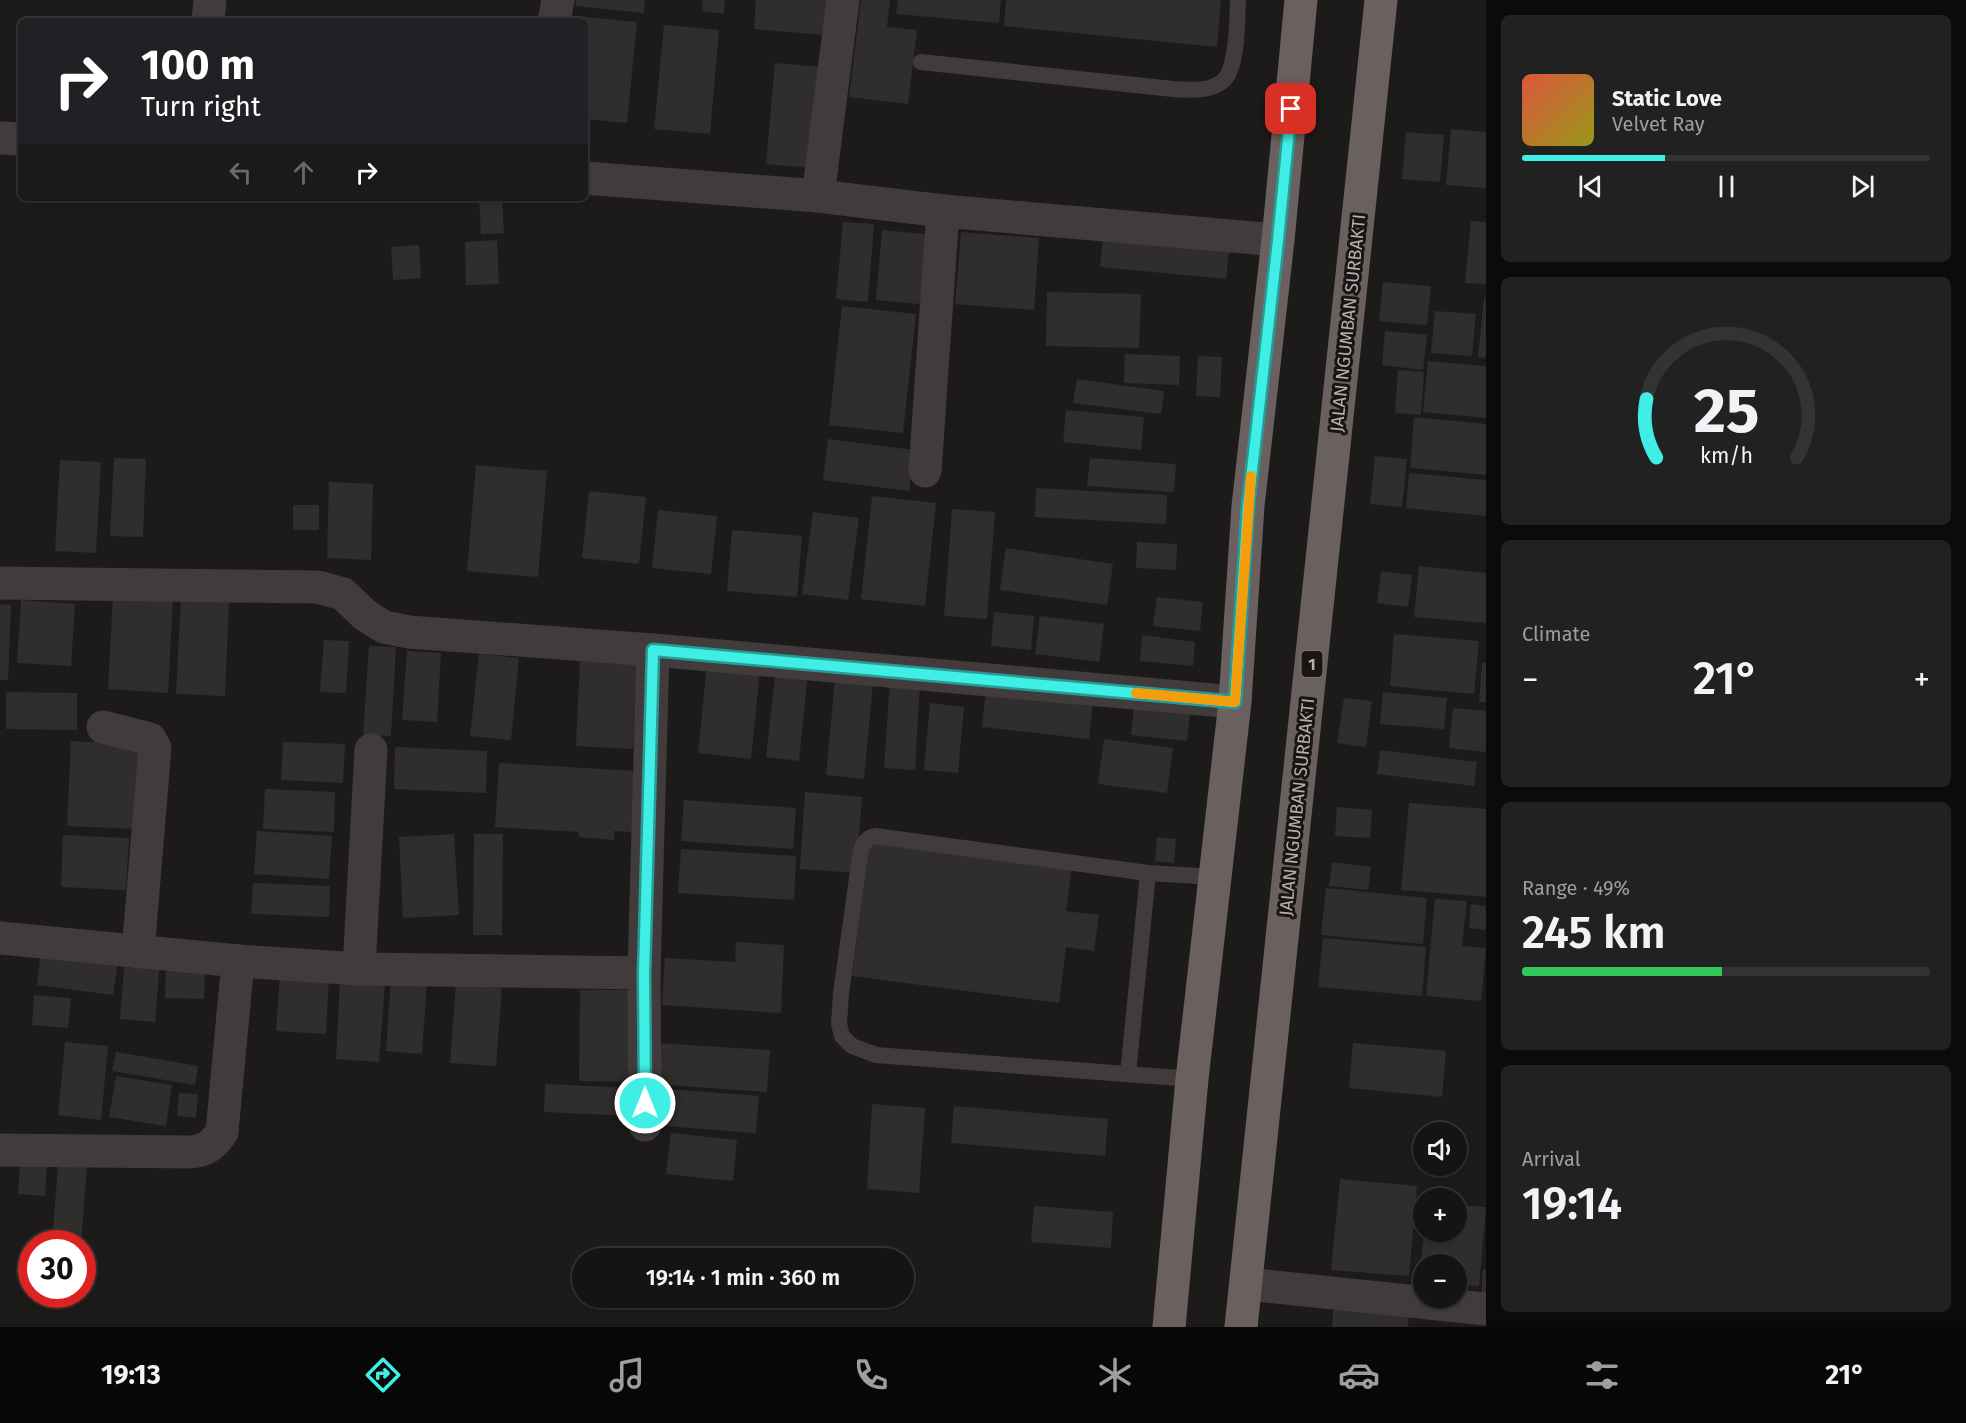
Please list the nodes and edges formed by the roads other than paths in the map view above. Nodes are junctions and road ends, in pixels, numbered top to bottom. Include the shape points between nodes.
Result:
1 (210, 0) edge
2 (558, 0) edge
3 (843, 0) edge
4 (1238, 0) edge
5 (1301, 0) edge
6 (1382, 0) edge
7 (208, 18) edge
8 (555, 18) edge
9 (921, 62) dead end
10 (0, 138) edge
11 (18, 140) edge
12 (588, 178) edge
13 (818, 196) junction
14 (943, 211) junction
15 (1278, 240) junction
16 (925, 471) dead end
17 (0, 583) edge
18 (653, 650) junction
19 (1235, 702) junction
20 (103, 727) dead end
21 (371, 750) dead end
22 (1148, 873) junction
23 (1215, 878) junction
24 (0, 938) edge
25 (138, 952) junction
26 (238, 962) junction
27 (359, 969) junction
28 (644, 974) junction
29 (1128, 1074) junction
30 (1192, 1079) junction
31 (645, 1125) dead end
32 (0, 1150) edge
33 (1246, 1284) junction
34 (1486, 1309) edge
35 (1169, 1327) edge
36 (1241, 1327) edge

1 - 7 street
2 - 8 street
3 - 13 street
4 - 9 lane via 1231,67 1224,81 1211,87 1173,89
5 - 15 highway
6 - 33 highway, JALAN NGUMBAN SURBAKTI / 1
10 - 11 street
12 - 13 street
13 - 14 street
14 - 15 street
14 - 16 street
15 - 19 highway via 1248,506
17 - 18 street via 318,587 343,594 384,627 409,632
18 - 19 street
18 - 28 street
19 - 23 highway
20 - 25 street via 150,739 155,748
21 - 27 street
22 - 23 lane
22 - 29 lane
22 - 29 lane via 868,837 860,854 841,994 842,1036 852,1046 876,1055
23 - 30 highway
24 - 25 street
25 - 26 street
26 - 27 street
26 - 32 street via 222,1132 215,1143 190,1152
27 - 28 street
28 - 31 street
29 - 30 lane
30 - 35 highway
33 - 34 street
33 - 36 highway, JALAN NGUMBAN SURBAKTI / 1

